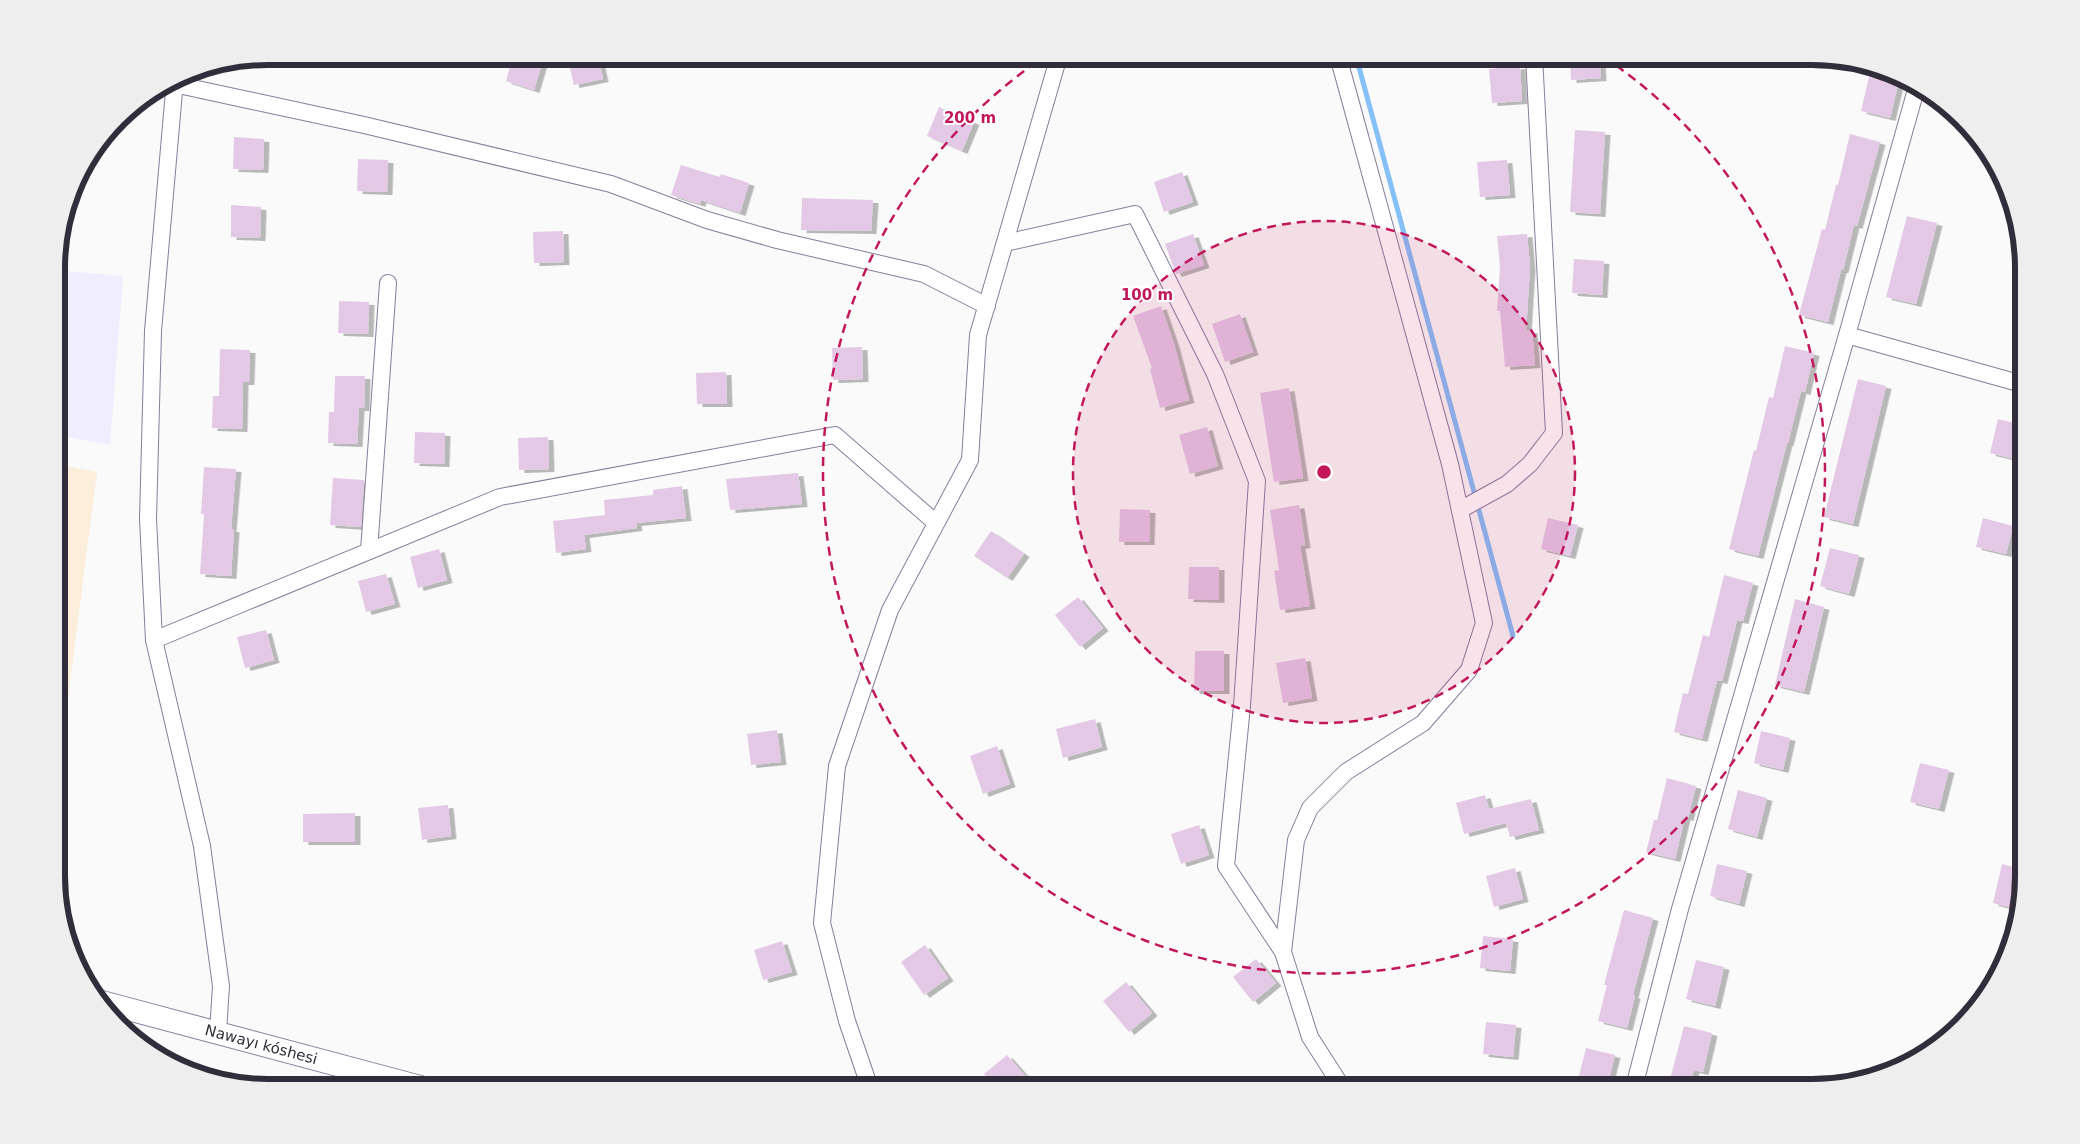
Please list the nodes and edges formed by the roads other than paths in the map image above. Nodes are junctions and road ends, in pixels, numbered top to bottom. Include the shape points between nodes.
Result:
1 (1055, 65) edge
2 (1340, 65) edge
3 (1534, 65) edge
4 (183, 84) edge
5 (174, 88) edge
6 (1915, 93) edge
7 (1005, 243) junction
8 (388, 283) dead end
9 (986, 306) junction
10 (1847, 335) junction
11 (2015, 382) edge
12 (1460, 510) junction
13 (936, 523) junction
14 (370, 551) junction
15 (154, 640) junction
16 (1283, 952) junction
17 (110, 1004) edge
18 (218, 1032) junction
19 (391, 1079) edge
20 (867, 1079) edge
21 (1336, 1079) edge
22 (1636, 1079) edge

1 - 7 street
2 - 12 street
3 - 12 street via 1554,433 1530,464 1507,484
4 - 9 street via 611,184 707,220 777,240 924,274
5 - 15 street via 152,331 148,519
6 - 10 street
7 - 9 street
7 - 16 street via 1135,214 1216,374 1257,481 1242,706 1226,866
8 - 14 street
9 - 13 street via 978,335 970,460
10 - 11 street
10 - 22 street via 1680,909
12 - 16 street via 1484,624 1469,670 1423,723 1346,772 1310,808 1296,840
13 - 14 street via 835,435 500,497
13 - 20 street via 890,610 837,766 822,923 847,1021
14 - 15 street
15 - 18 street via 202,846 221,986
16 - 21 street via 1310,1037
17 - 18 main road, Nawayı kóshesi
18 - 19 main road, Nawayı kóshesi

